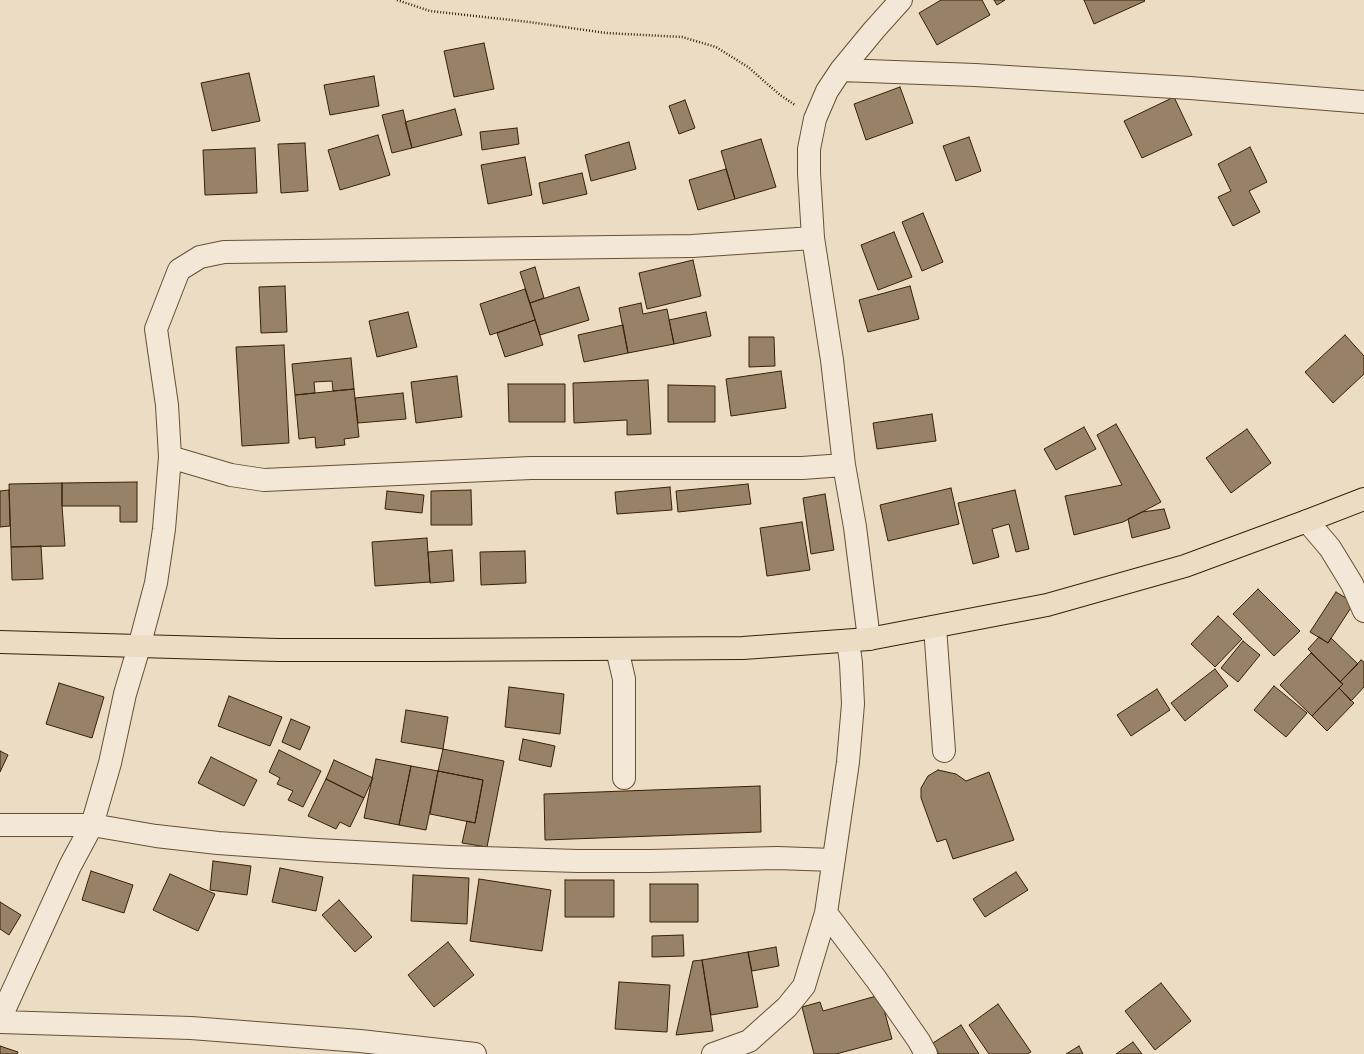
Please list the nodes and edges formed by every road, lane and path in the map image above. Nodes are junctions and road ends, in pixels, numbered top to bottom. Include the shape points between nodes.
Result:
1 (397, 0) edge
2 (901, 0) edge
3 (841, 70) junction
4 (1364, 102) edge
5 (815, 119) junction
6 (813, 238) junction
7 (170, 457) junction
8 (844, 465) junction
9 (1364, 499) edge
10 (1307, 521) junction
11 (1364, 611) edge
12 (935, 627) junction
13 (869, 639) junction
14 (0, 642) edge
15 (848, 642) junction
16 (139, 647) junction
17 (617, 649) junction
18 (944, 751) dead end
19 (624, 778) dead end
20 (0, 825) edge
21 (92, 825) junction
22 (833, 860) junction
23 (826, 913) junction
24 (0, 1019) edge
25 (0, 1022) edge
26 (476, 1054) edge
27 (713, 1054) edge
28 (926, 1054) edge

1 - 5 path via 430,11 606,33 682,37 716,47 748,67 780,95
2 - 3 street
3 - 4 street via 1174,87
3 - 5 street via 827,91
5 - 6 street via 809,149
6 - 7 street via 692,246 224,252 200,257 178,270 156,329 167,405
6 - 8 street via 832,360
7 - 8 street via 231,475 264,480 530,468 802,468
7 - 16 street via 156,583
8 - 13 street via 855,527
9 - 10 main road
10 - 11 street via 1330,548 1352,584
10 - 12 main road via 1177,568 1047,605
12 - 13 main road
12 - 18 street
13 - 15 main road
14 - 16 main road
15 - 17 main road via 743,648
15 - 22 street via 853,704 848,762
16 - 17 main road via 278,650
16 - 21 street
17 - 19 street via 624,679
20 - 21 street
21 - 22 street via 218,843 426,856 578,861 777,858
21 - 24 street via 70,866
22 - 23 street
23 - 27 street via 804,986 787,1007 748,1041
23 - 28 street via 880,985
25 - 26 street via 199,1029 360,1041

